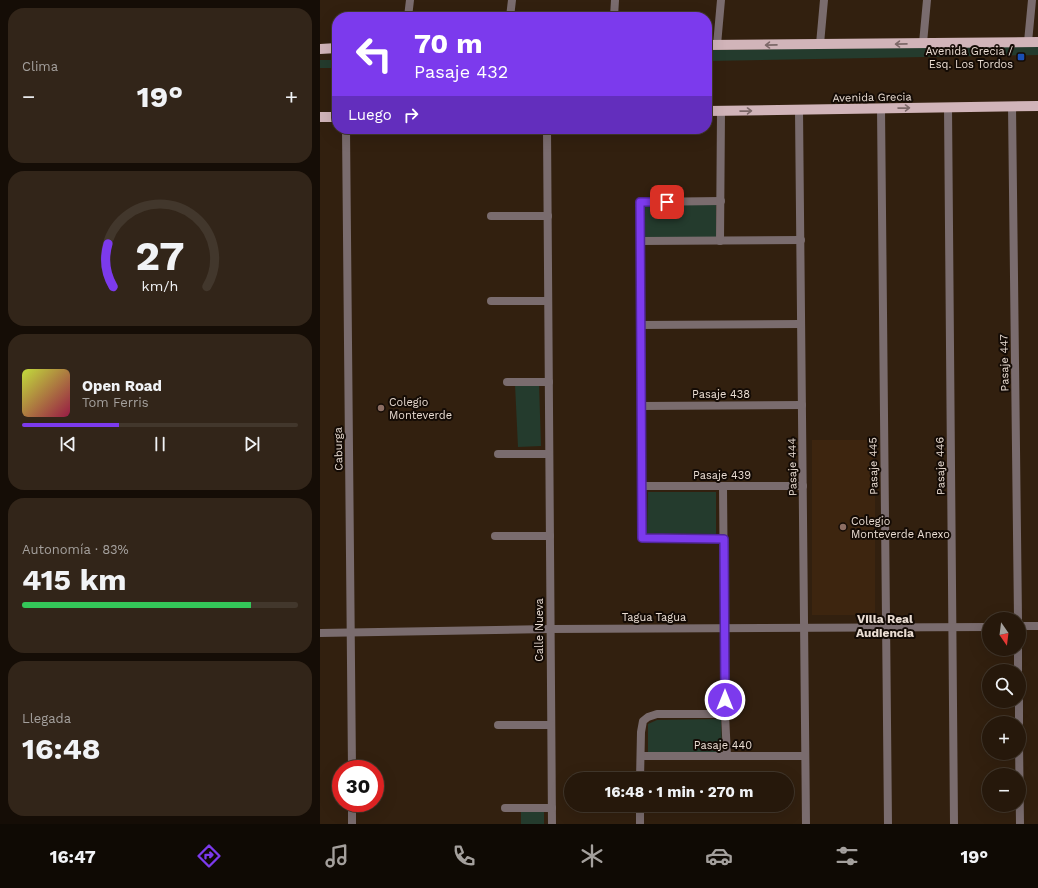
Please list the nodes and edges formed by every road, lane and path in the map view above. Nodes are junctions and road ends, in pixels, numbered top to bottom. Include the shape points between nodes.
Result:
1 (410, 0) edge
2 (512, 0) edge
3 (615, 0) edge
4 (720, 0) edge
5 (824, 0) edge
6 (927, 0) edge
7 (1032, 0) edge
8 (409, 12) edge
9 (511, 12) edge
10 (614, 12) edge
11 (1033, 42) edge
12 (923, 43) junction
13 (820, 44) junction
14 (712, 45) edge
15 (332, 48) edge
16 (320, 49) edge
17 (1012, 106) junction
18 (1038, 106) edge
19 (948, 107) junction
20 (881, 108) junction
21 (799, 110) junction
22 (712, 111) edge
23 (721, 111) junction
24 (320, 117) edge
25 (332, 117) edge
26 (346, 134) edge
27 (547, 134) edge
28 (721, 202) junction
29 (491, 216) dead end
30 (548, 216) junction
31 (801, 240) junction
32 (640, 241) junction
33 (720, 241) junction
34 (491, 301) dead end
35 (548, 301) junction
36 (801, 324) junction
37 (640, 325) junction
38 (508, 382) dead end
39 (549, 382) junction
40 (802, 405) junction
41 (641, 406) junction
42 (498, 454) dead end
43 (549, 454) junction
44 (641, 486) junction
45 (803, 486) junction
46 (723, 487) junction
47 (495, 536) dead end
48 (550, 536) junction
49 (724, 539) junction
50 (1018, 612) edge
51 (982, 626) edge
52 (1026, 626) edge
53 (1038, 626) edge
54 (886, 627) junction
55 (952, 627) junction
56 (725, 628) junction
57 (804, 628) junction
58 (550, 629) junction
59 (320, 633) edge
60 (351, 633) junction
61 (725, 714) junction
62 (498, 725) dead end
63 (551, 725) junction
64 (641, 756) junction
65 (727, 756) junction
66 (806, 756) junction
67 (352, 760) edge
68 (1019, 760) edge
69 (640, 772) edge
70 (505, 808) dead end
71 (552, 808) junction
72 (352, 812) edge
73 (640, 812) edge
74 (352, 824) edge
75 (552, 824) edge
76 (640, 824) edge
77 (806, 824) edge
78 (888, 824) edge
79 (954, 824) edge
80 (1020, 824) edge

1 - 8 street
2 - 9 street
3 - 10 street
4 - 14 street
5 - 13 street
6 - 12 street
7 - 11 street
11 - 12 main road
12 -> 13 main road
13 -> 14 main road
15 - 16 main road
17 - 18 main road, Avenida Grecia
17 - 19 main road, Avenida Grecia
17 - 50 street, Pasaje 447
20 -> 19 main road, Avenida Grecia
19 - 55 street, Pasaje 446
20 - 21 main road, Avenida Grecia
20 - 54 street, Pasaje 445
23 -> 21 main road, Avenida Grecia
21 - 31 street, Pasaje 444
22 - 23 main road, Avenida Grecia
23 - 28 street
24 - 25 main road
26 - 60 street, Caburga
27 - 30 street, Calle Nueva
28 - 32 street via 640,202
28 - 33 street
29 - 30 street
30 - 35 street, Calle Nueva
31 - 33 street
31 - 36 street, Pasaje 444
32 - 33 street
32 - 37 street
34 - 35 street
35 - 39 street, Calle Nueva
36 - 37 street
36 - 40 street, Pasaje 444
37 - 41 street
38 - 39 street
39 - 43 street, Calle Nueva
40 - 41 street, Pasaje 438
40 - 45 street, Pasaje 444
41 - 44 street
42 - 43 street
43 - 48 street, Calle Nueva
44 - 46 street, Pasaje 439
44 - 49 street via 642,538
45 - 46 street, Pasaje 439
45 - 57 street, Pasaje 444
46 - 49 street
47 - 48 street
48 - 58 street, Calle Nueva
49 - 56 street
51 - 55 street, Tagua Tagua
52 - 53 street
54 - 55 street, Tagua Tagua
54 - 57 street, Tagua Tagua
54 - 78 street, Pasaje 445
55 - 79 street, Pasaje 446
56 - 57 street, Tagua Tagua
56 - 58 street, Tagua Tagua
56 - 61 street
57 - 66 street, Pasaje 444
58 - 60 street, Tagua Tagua
58 - 63 street, Calle Nueva
59 - 60 street, Tagua Tagua
60 - 67 street, Caburga
61 - 64 street via 657,714 648,717 641,726
61 - 65 street
62 - 63 street
63 - 71 street, Calle Nueva
64 - 65 street, Pasaje 440
64 - 69 street
65 - 66 street, Pasaje 440
66 - 77 street, Pasaje 444
68 - 80 street
70 - 71 street
71 - 75 street, Calle Nueva
72 - 74 street
73 - 76 street

